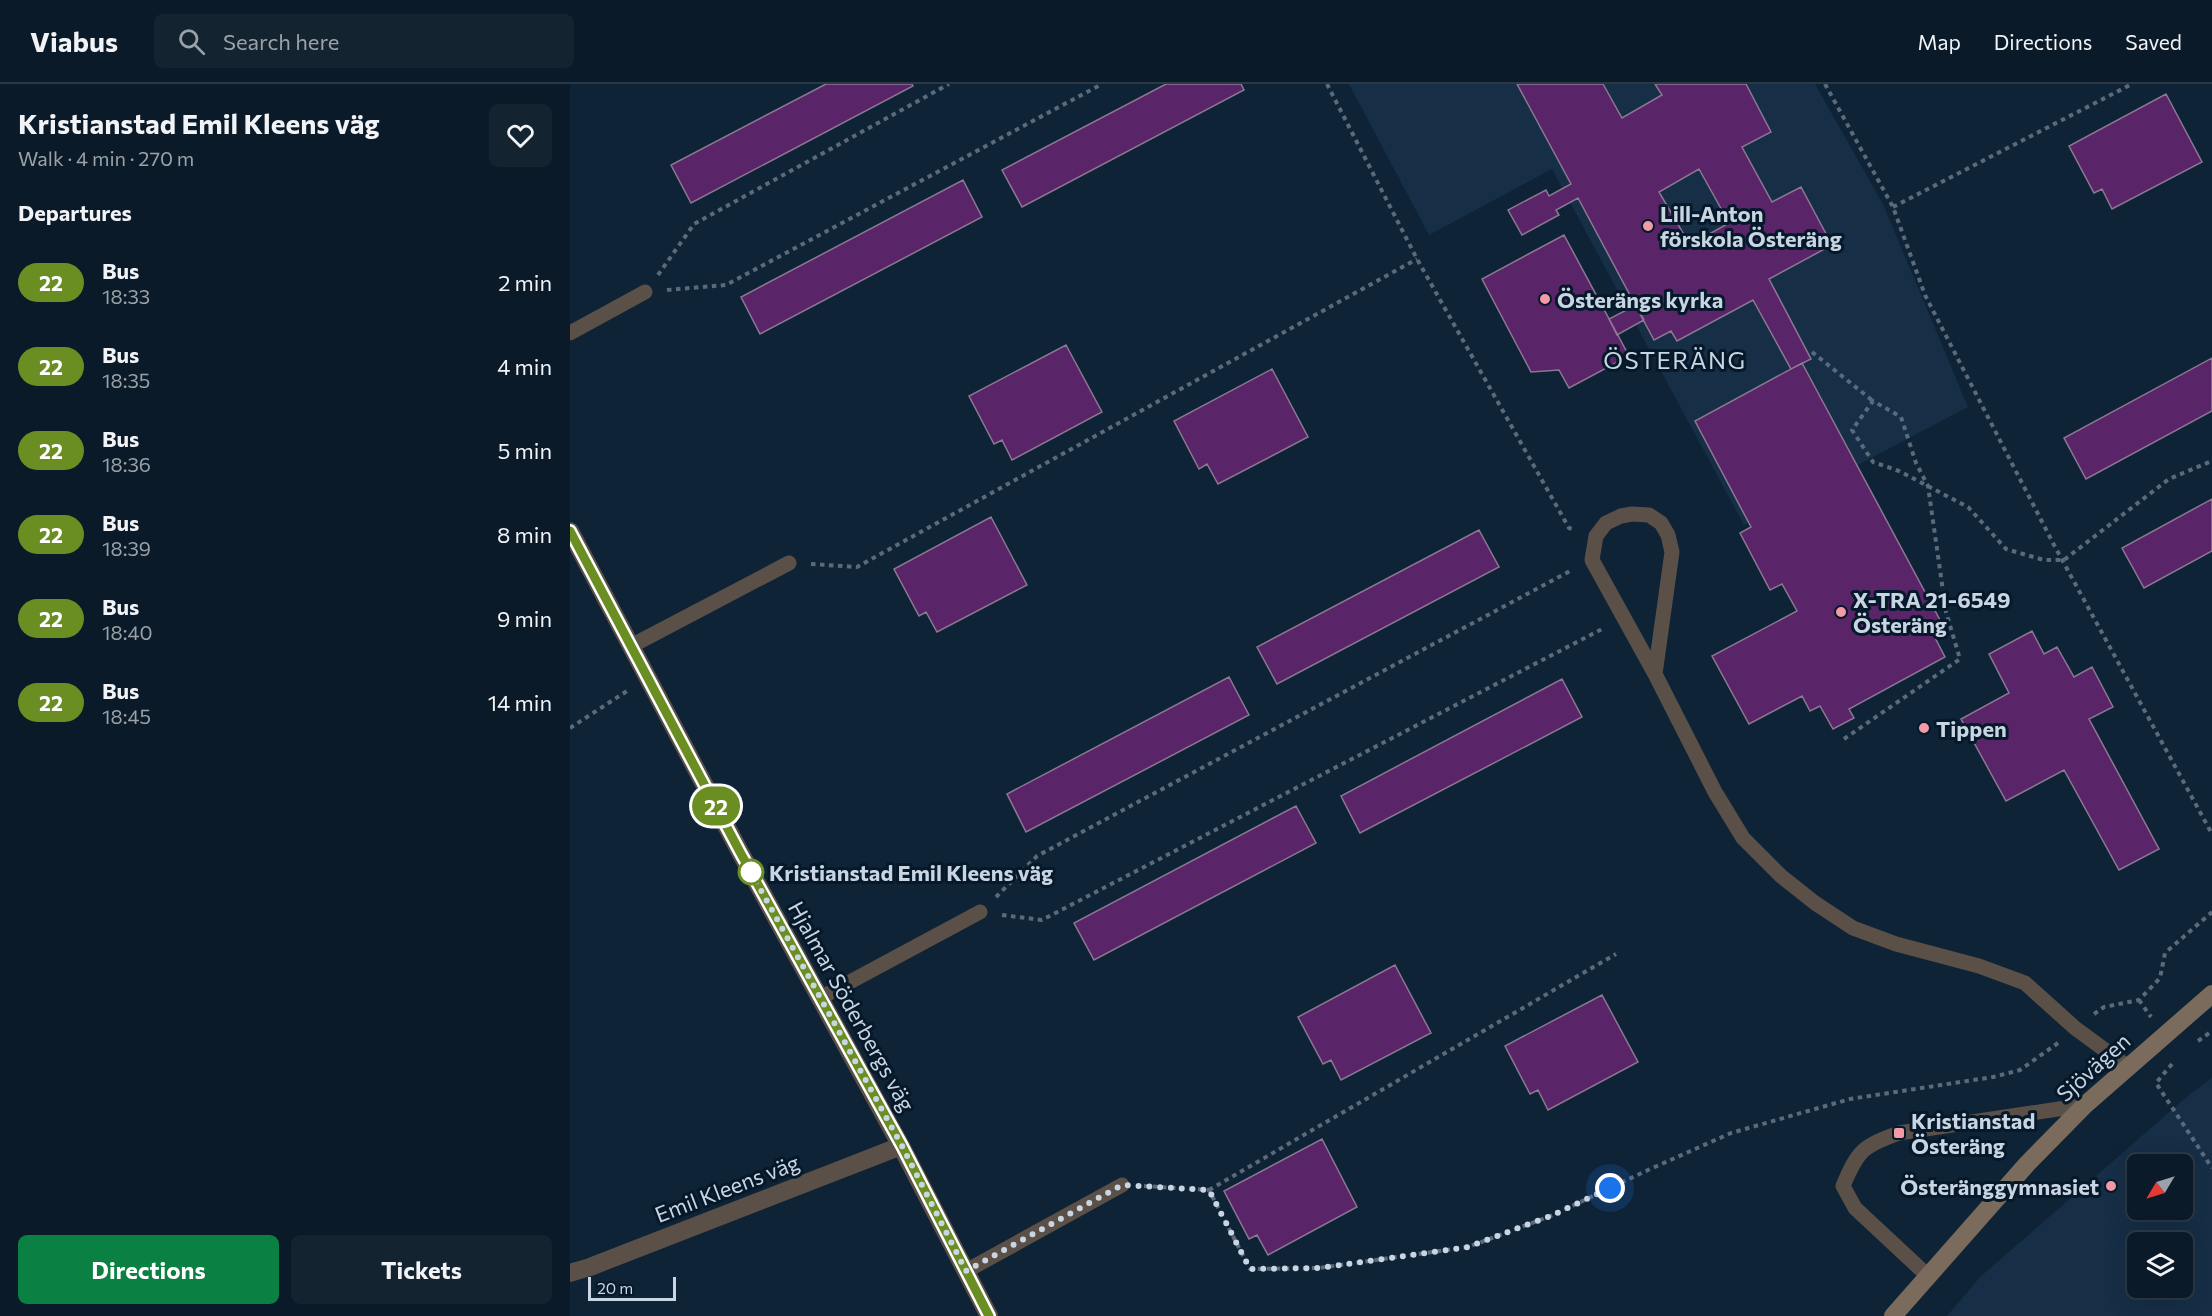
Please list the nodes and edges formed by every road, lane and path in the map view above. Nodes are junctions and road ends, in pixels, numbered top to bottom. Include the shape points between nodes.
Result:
1 (949, 84) edge
2 (1102, 84) edge
3 (1327, 84) edge
4 (1825, 84) edge
5 (2132, 84) edge
6 (1893, 207) junction
7 (1417, 259) junction
8 (645, 292) junction
9 (570, 333) edge
10 (1812, 352) dead end
11 (1873, 401) junction
12 (2212, 461) edge
13 (1928, 486) junction
14 (570, 531) edge
15 (1596, 536) junction
16 (1592, 560) junction
17 (2064, 560) junction
18 (789, 563) joint
19 (1624, 618) junction
20 (632, 646) junction
21 (1655, 674) junction
22 (648, 677) junction
23 (570, 728) edge
24 (1844, 739) dead end
25 (2212, 834) edge
26 (980, 912) junction
27 (2212, 912) edge
28 (1616, 954) dead end
29 (2212, 994) edge
30 (820, 998) junction
31 (2139, 1000) junction
32 (2076, 1028) junction
33 (2163, 1037) junction
34 (2128, 1067) junction
35 (2085, 1105) junction
36 (902, 1146) junction
37 (2212, 1168) edge
38 (1122, 1185) joint
39 (1209, 1190) junction
40 (966, 1271) junction
41 (570, 1273) edge
42 (1929, 1277) junction
43 (989, 1316) edge
44 (1893, 1316) edge

1 - 8 path via 694,224
2 - 8 path via 726,285
3 - 7 path
4 - 6 path
5 - 6 path
6 - 17 path via 1925,296
7 - 15 path via 1569,528
7 - 18 path via 857,567
8 - 9 lane
10 - 11 path
11 - 13 path via 1901,417
11 - 13 path via 1852,430 1873,462
12 - 17 path via 2169,479
13 - 17 path via 1968,507 2006,549 2044,560
13 - 24 path via 1946,612 1960,659
14 - 20 street, Hjalmar Söderbergs väg
15 - 16 lane
15 - 21 lane via 1606,523 1632,514 1649,515 1661,523 1668,535 1672,552
16 - 19 lane
16 - 26 path via 1037,856
17 - 25 path
18 - 20 lane
19 - 21 lane
19 - 26 path via 1042,920
20 - 22 street, Hjalmar Söderbergs väg
21 - 32 lane via 1743,838 1781,876 1853,928 2025,983
22 - 23 path
22 - 30 street, Hjalmar Söderbergs väg
26 - 30 lane
27 - 31 path via 2165,952 2160,978
28 - 39 path
29 - 33 street, Sjövägen
30 - 36 street, Hjalmar Söderbergs väg
31 - 32 path via 2104,1007
31 - 33 path
32 - 34 lane
32 - 39 path via 2020,1070 1850,1099 1731,1133 1553,1215 1468,1247 1319,1268 1250,1269
33 - 34 street, Sjövägen
33 - 37 path via 2176,1058 2156,1083
34 - 35 street, Sjövägen
35 - 42 street, Sjövägen via 2027,1164
35 - 42 lane via 1899,1133 1872,1143 1854,1160 1843,1186 1854,1208
36 - 40 street, Hjalmar Söderbergs väg
36 - 41 street, Emil Kleens väg
38 - 39 path
38 - 40 lane
40 - 43 street, Hjalmar Söderbergs väg
42 - 44 street, Sjövägen

